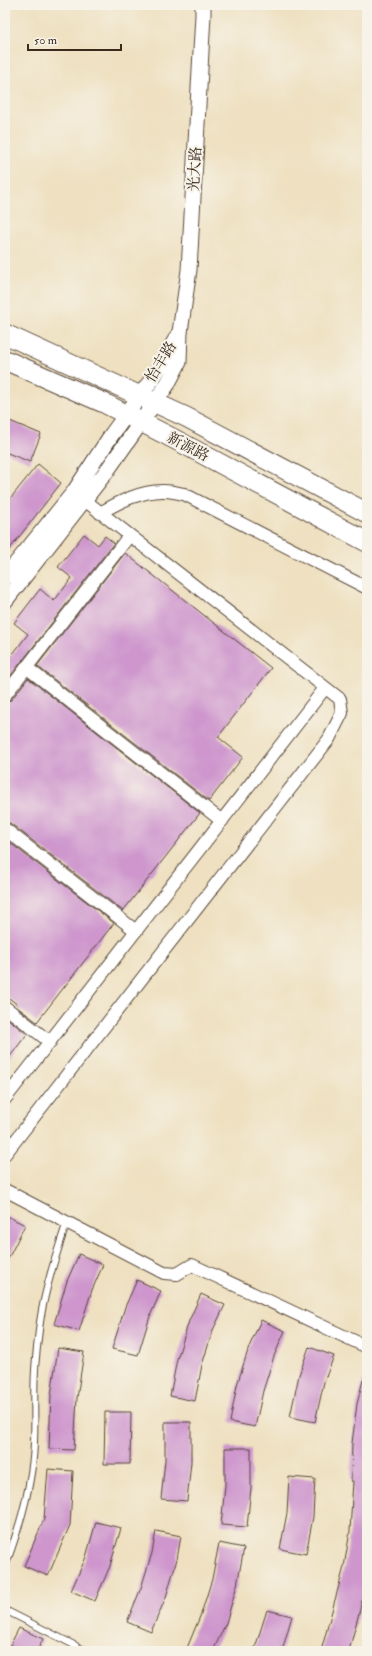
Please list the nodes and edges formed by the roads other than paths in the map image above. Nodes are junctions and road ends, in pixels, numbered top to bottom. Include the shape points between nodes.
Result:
1 (202, 5) edge
2 (180, 332) joint
3 (5, 334) edge
4 (5, 360) edge
5 (148, 399) junction
6 (134, 419) junction
7 (79, 496) junction
8 (100, 513) junction
9 (367, 513) edge
10 (129, 536) junction
11 (367, 542) edge
12 (5, 577) edge
13 (367, 588) edge
14 (5, 601) edge
15 (26, 668) junction
16 (325, 688) junction
17 (5, 695) edge
18 (222, 821) junction
19 (5, 829) edge
20 (136, 931) junction
21 (5, 1007) edge
22 (50, 1042) junction
23 (5, 1099) edge
24 (5, 1154) edge
25 (5, 1190) edge
26 (67, 1222) junction
27 (367, 1347) edge
28 (5, 1567) edge
29 (5, 1610) edge
30 (86, 1651) edge

1 - 2 street, 光大路 via 204,15 189,270
2 - 5 street, 怡丰路 via 152,378
3 - 5 main road, 新源路
4 - 6 main road, 新源路
5 - 6 street, 怡丰路
5 - 9 main road, 新源路
6 - 7 street, 怡丰路
6 - 11 main road, 新源路
7 - 8 street
7 - 12 street, 怡丰路
7 - 14 street, 怡丰路
8 - 10 street
8 - 13 street via 141,494 165,491 184,494
10 - 15 street
10 - 16 street
15 - 17 street
15 - 18 street
16 - 18 street
16 - 24 street via 340,699 342,714 329,739
18 - 20 street
19 - 20 street
20 - 22 street
21 - 22 street
22 - 23 street
25 - 26 street
26 - 27 street via 164,1273 177,1274 192,1265
26 - 28 lane via 51,1271 40,1320 35,1371 33,1452 27,1496
29 - 30 lane

